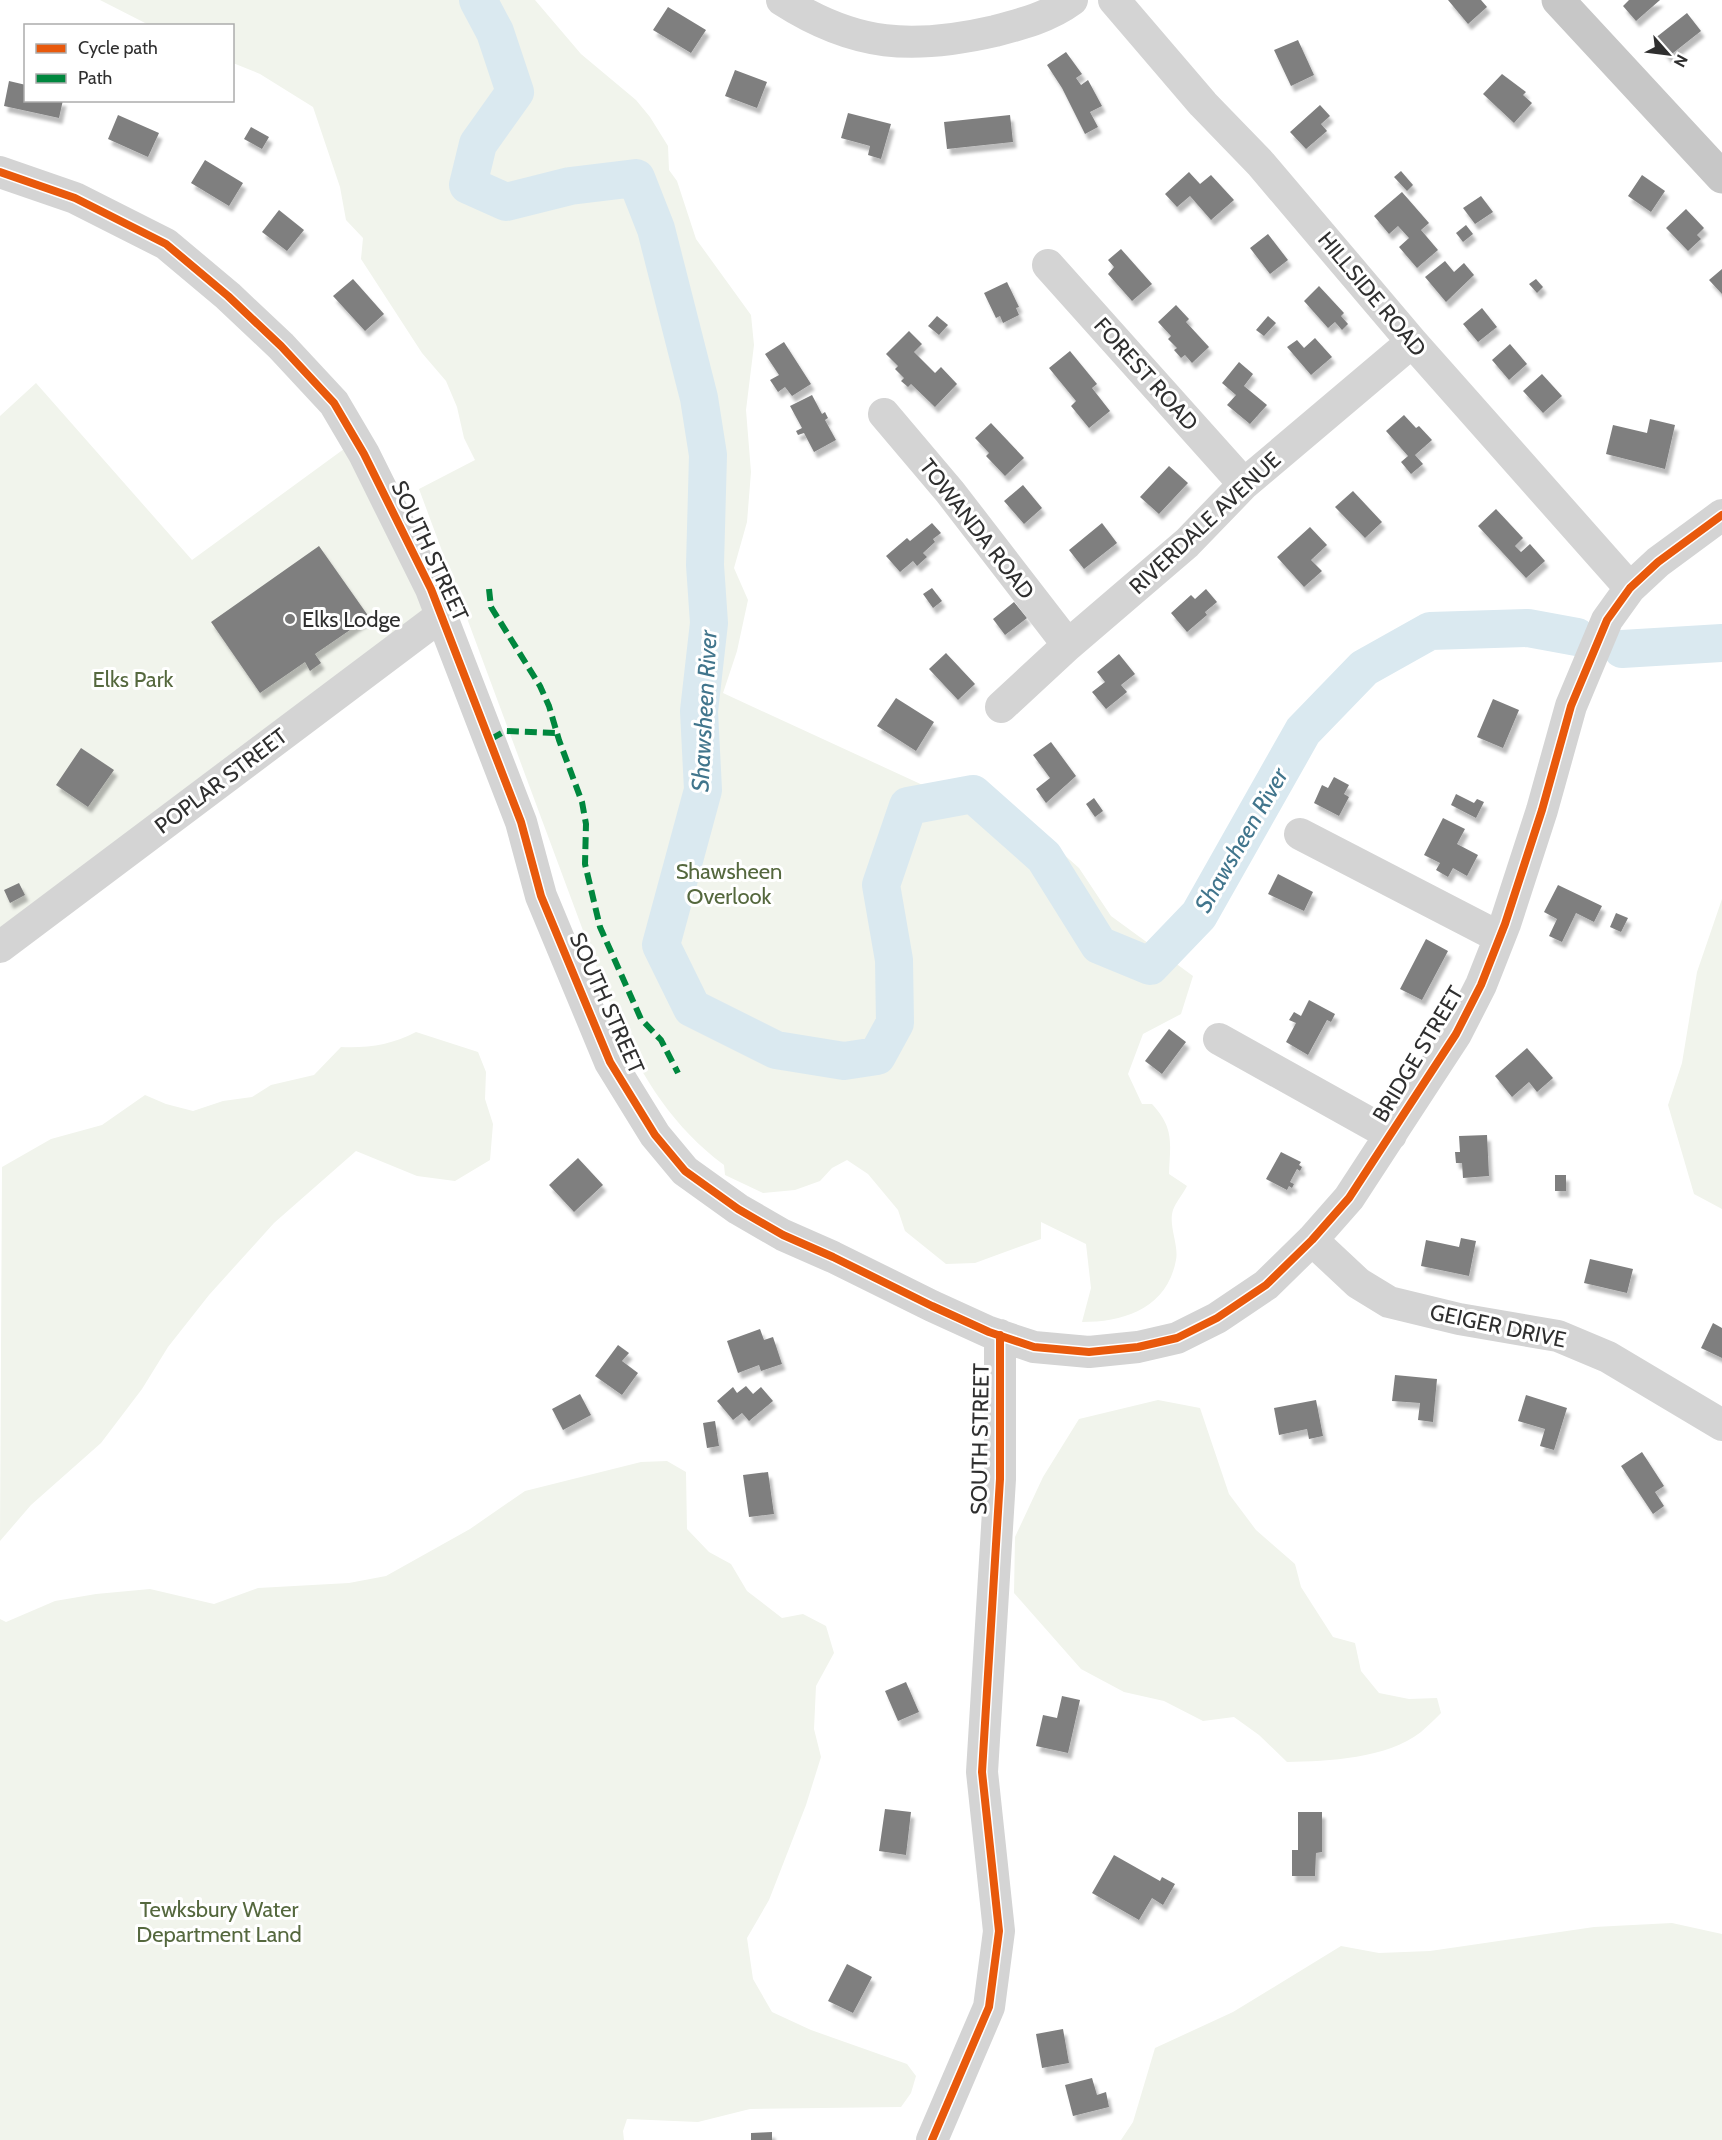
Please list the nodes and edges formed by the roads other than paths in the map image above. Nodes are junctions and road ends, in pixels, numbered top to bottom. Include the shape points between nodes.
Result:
1 (782, 0) edge
2 (1072, 0) edge
3 (1114, 0) edge
4 (1558, 0) edge
5 (0, 172) edge
6 (1722, 177) edge
7 (1048, 265) dead end
8 (1412, 342) junction
9 (884, 414) dead end
10 (1244, 484) junction
11 (1722, 515) edge
12 (1630, 588) junction
13 (442, 615) junction
14 (1068, 645) junction
15 (1001, 707) dead end
16 (1300, 834) dead end
17 (1499, 937) junction
18 (0, 947) edge
19 (1220, 1039) dead end
20 (1391, 1135) junction
21 (1312, 1240) junction
22 (1000, 1335) junction
23 (1722, 1425) edge
24 (932, 2140) edge

1 - 2 street via 835,27 872,39 910,44 957,40 1011,27 1056,11
3 - 8 street, HILLSIDE ROAD via 1203,104 1261,164
4 - 6 main road
5 - 13 street, SOUTH STREET via 75,198 166,244 281,346 340,413
7 - 10 street, FOREST ROAD
8 - 10 street, RIVERDALE AVENUE
8 - 12 street, HILLSIDE ROAD
9 - 14 street, TOWANDA ROAD via 950,492
10 - 14 street, RIVERDALE AVENUE via 1187,543
11 - 12 street, BRIDGE STREET
12 - 17 street, BRIDGE STREET via 1616,604 1599,636 1571,706 1542,810
13 - 18 street, POPLAR STREET
13 - 22 street, SOUTH STREET via 521,822 541,896 569,966 610,1062 655,1135 685,1171 756,1219 932,1306
14 - 15 street, RIVERDALE AVENUE
16 - 17 street
17 - 20 street, BRIDGE STREET via 1456,1034
19 - 20 street
20 - 21 street, BRIDGE STREET via 1349,1198
21 - 22 street, BRIDGE STREET via 1266,1285 1217,1318 1177,1338 1089,1352 1034,1347
21 - 23 street, GEIGER DRIVE via 1358,1283 1389,1302 1558,1336 1616,1362
22 - 24 street, SOUTH STREET via 1000,1479 982,1772 999,1931 989,2007

